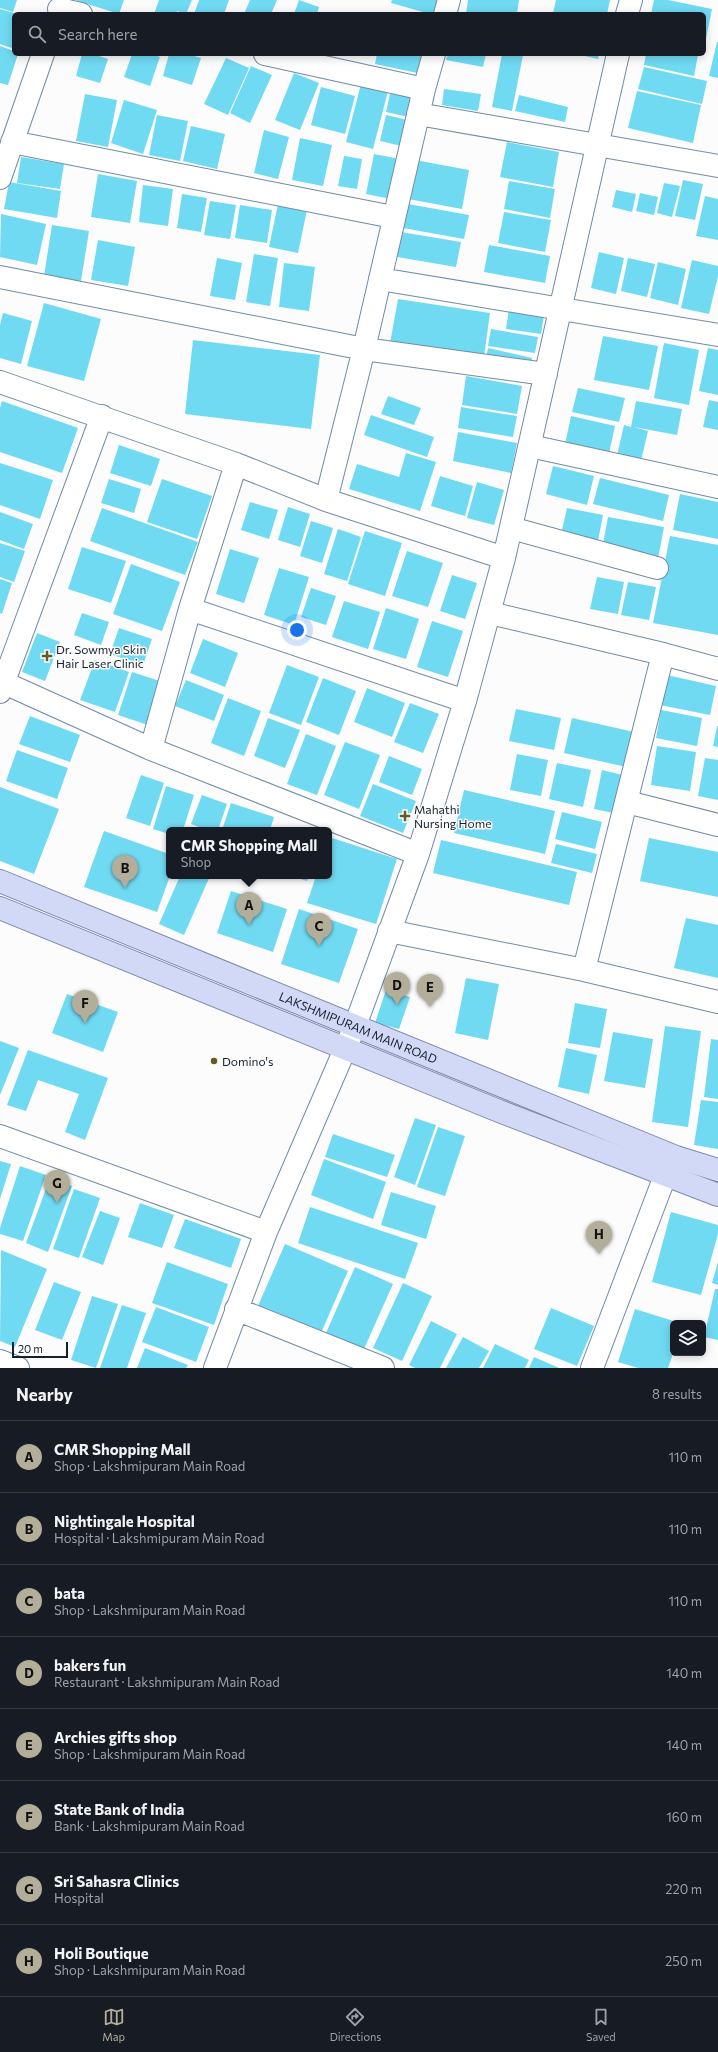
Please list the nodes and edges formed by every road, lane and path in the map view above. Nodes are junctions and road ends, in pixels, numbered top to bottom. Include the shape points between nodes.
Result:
1 (449, 0) edge
2 (631, 0) edge
3 (59, 8) edge
4 (74, 12) edge
5 (446, 12) edge
6 (628, 12) edge
7 (42, 56) edge
8 (274, 56) edge
9 (433, 56) edge
10 (618, 56) edge
11 (424, 88) junction
12 (418, 114) junction
13 (12, 142) junction
14 (596, 144) junction
15 (718, 166) edge
16 (0, 178) edge
17 (393, 217) junction
18 (0, 277) edge
19 (380, 279) junction
20 (561, 309) junction
21 (718, 335) edge
22 (364, 349) junction
23 (546, 374) junction
24 (0, 382) edge
25 (102, 416) junction
26 (530, 446) junction
27 (236, 464) junction
28 (718, 487) edge
29 (326, 500) junction
30 (511, 528) junction
31 (504, 558) junction
32 (657, 568) dead end
33 (190, 609) junction
34 (490, 613) junction
35 (663, 654) junction
36 (718, 669) edge
37 (1, 685) edge
38 (465, 701) junction
39 (151, 749) junction
40 (628, 802) junction
41 (718, 825) edge
42 (418, 854) junction
43 (0, 881) edge
44 (0, 908) edge
45 (389, 931) junction
46 (584, 970) junction
47 (718, 1002) edge
48 (355, 1026) junction
49 (346, 1048) junction
50 (0, 1136) edge
51 (718, 1170) edge
52 (665, 1176) junction
53 (718, 1195) edge
54 (266, 1232) junction
55 (236, 1309) junction
56 (0, 1361) edge
57 (18, 1368) edge
58 (215, 1368) edge
59 (383, 1368) edge
60 (592, 1368) edge

1 - 5 street
2 - 6 street
3 - 4 street
7 - 13 street
8 - 11 street
9 - 11 street
10 - 14 street
11 - 12 street
12 - 14 street
12 - 17 street
13 - 16 street
13 - 17 street
14 - 15 street
14 - 20 street
17 - 19 street
18 - 22 street
19 - 20 street
19 - 22 street
20 - 21 street
20 - 23 street
22 - 23 street
22 - 29 street
23 - 26 street
24 - 25 street
25 - 27 street
25 - 37 street
26 - 28 street
26 - 30 street
27 - 29 street
27 - 33 street
29 - 31 street
30 - 31 street
30 - 32 street
31 - 34 street
33 - 38 street
33 - 39 street
34 - 35 street
34 - 38 street
35 - 36 street
35 - 40 street
37 - 39 street
38 - 42 street
39 - 42 street
40 - 41 street
40 - 46 street
42 - 45 street
43 - 48 main road, LAKSHMIPURAM MAIN ROAD
44 - 49 main road, LAKSHMIPURAM MAIN ROAD
45 - 46 street
45 - 48 street
46 - 47 street
48 - 49 street
48 - 51 main road, LAKSHMIPURAM MAIN ROAD via 676,1157
49 - 52 main road, LAKSHMIPURAM MAIN ROAD
49 - 54 street
50 - 54 street
52 - 53 main road, LAKSHMIPURAM MAIN ROAD
52 - 60 street
54 - 55 street
55 - 58 street
55 - 59 street
56 - 57 street

